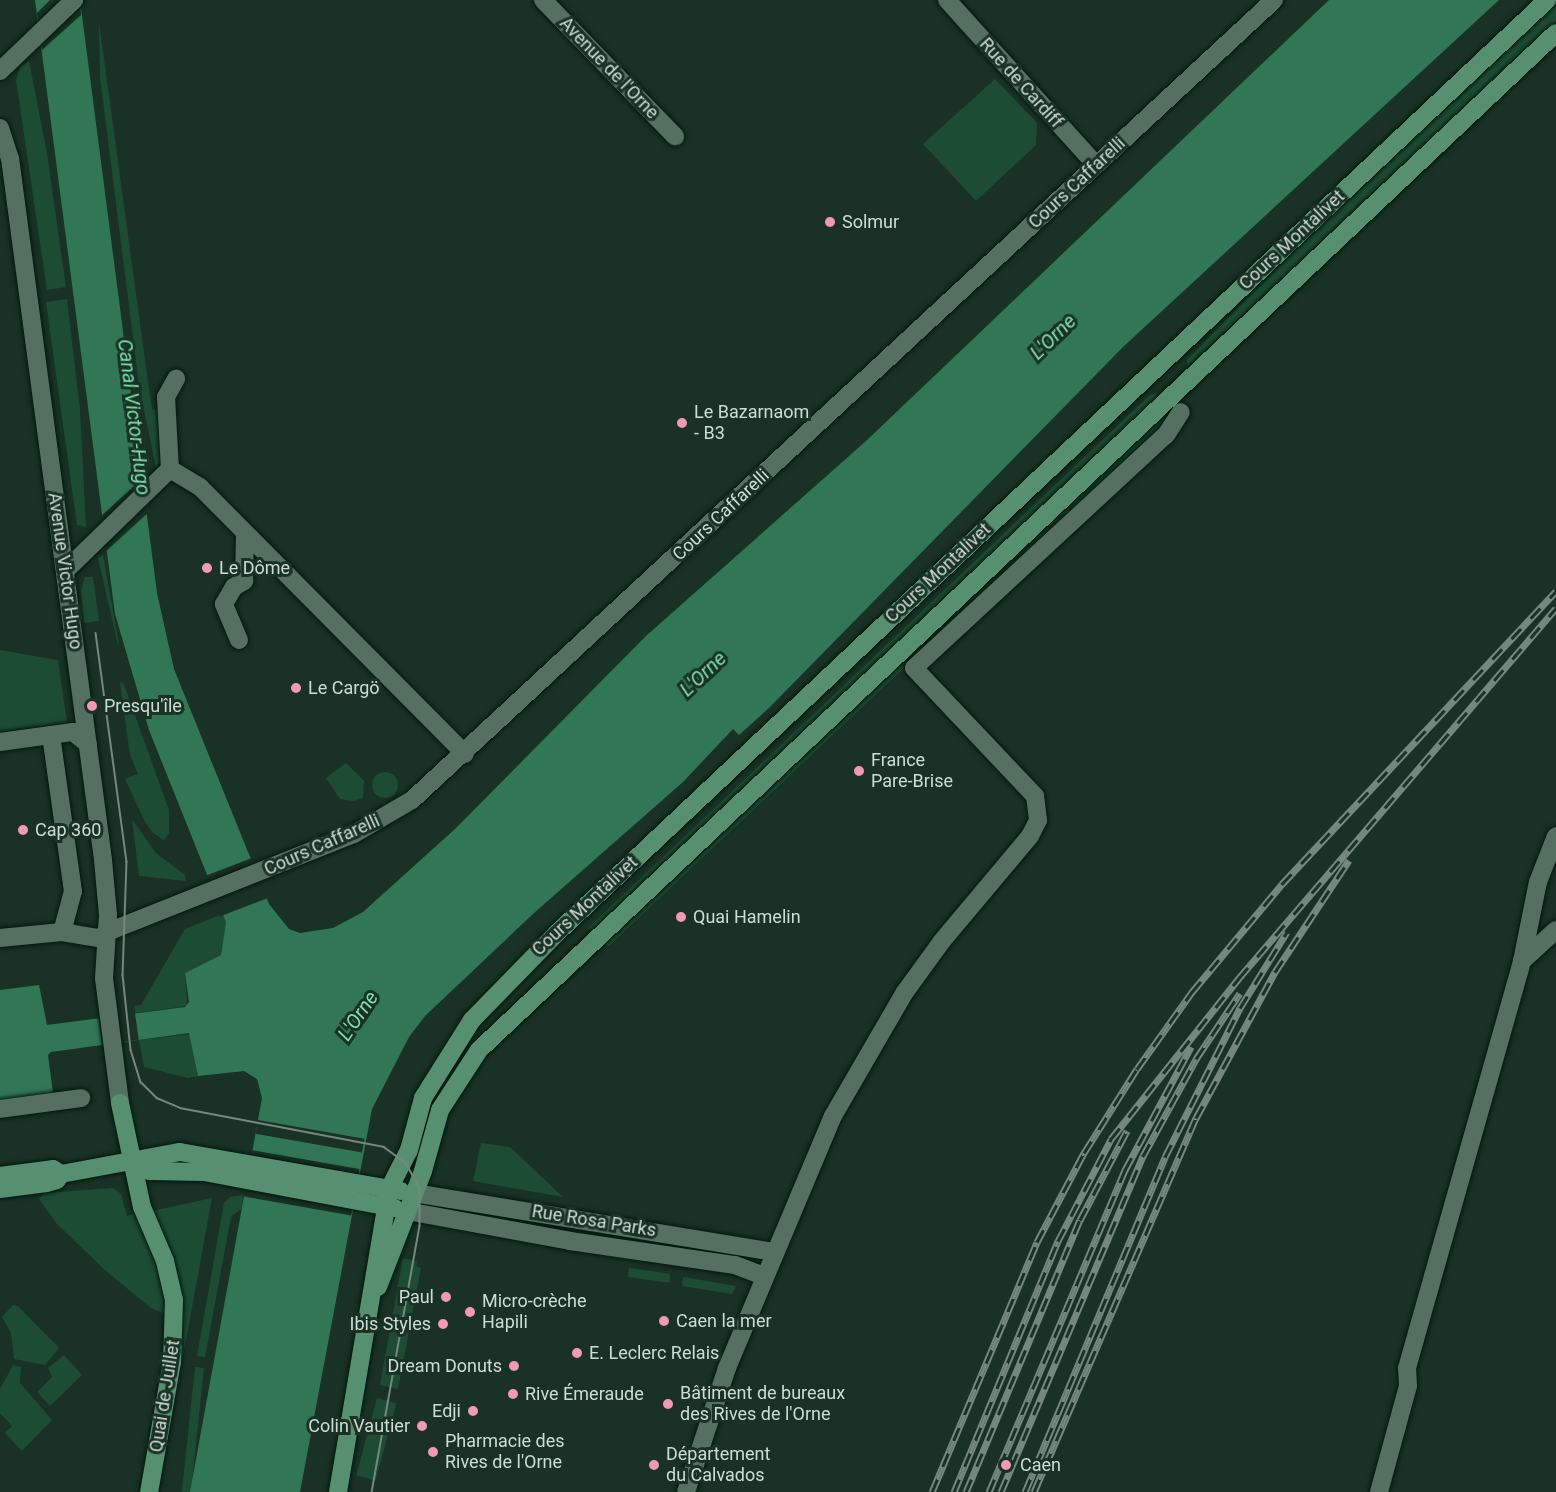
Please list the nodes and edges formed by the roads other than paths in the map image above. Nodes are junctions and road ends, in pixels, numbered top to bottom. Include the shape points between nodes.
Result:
1 (74, 0) edge
2 (543, 0) edge
3 (947, 0) edge
4 (1274, 0) edge
5 (1547, 0) edge
6 (1556, 33) edge
7 (0, 71) edge
8 (0, 128) edge
9 (675, 136) dead end
10 (1096, 165) junction
11 (176, 378) dead end
12 (1181, 412) dead end
13 (170, 469) junction
14 (245, 533) junction
15 (64, 571) junction
16 (239, 640) dead end
17 (51, 735) junction
18 (0, 742) edge
19 (88, 744) junction
20 (465, 754) junction
21 (1556, 836) edge
22 (1556, 930) edge
23 (62, 932) junction
24 (105, 936) junction
25 (0, 938) edge
26 (1522, 961) junction
27 (81, 1098) dead end
28 (120, 1103) joint
29 (0, 1109) edge
30 (131, 1163) junction
31 (0, 1176) edge
32 (52, 1176) junction
33 (0, 1189) edge
34 (389, 1189) junction
35 (355, 1192) junction
36 (414, 1193) junction
37 (385, 1207) junction
38 (407, 1210) junction
39 (773, 1252) junction
40 (764, 1276) junction
41 (374, 1296) junction
42 (149, 1492) edge
43 (339, 1492) edge
44 (686, 1492) edge
45 (1379, 1492) edge

1 - 7 street
2 - 9 street, Avenue de l'Orne
3 - 10 street, Rue de Cardiff
4 - 10 street, Cours Caffarelli
5 - 34 main road, Cours Montalivet via 516,972 472,1020 432,1082 419,1109 409,1150
6 - 36 main road, Cours Montalivet via 479,1050 440,1110
8 - 15 street, Avenue Victor Hugo via 10,158
10 - 20 street, Cours Caffarelli
11 - 13 street via 166,397
12 - 39 street via 1166,435 914,668 1035,796 1038,820 1030,836 942,941 879,1034 833,1116
13 - 14 street via 190,478
13 - 15 street
14 - 16 street via 244,581 234,587 224,604
14 - 20 street
15 - 19 street, Avenue Victor Hugo
17 - 18 street
17 - 19 street via 73,732
17 - 23 street via 73,891
19 - 24 street, Avenue Victor Hugo via 107,892
20 - 24 street, Cours Caffarelli via 388,816
21 - 26 street via 1538,882
22 - 26 street
23 - 24 street
23 - 25 street
24 - 28 street, Avenue Victor Hugo via 103,966
26 - 45 street via 1407,1368 1408,1386
27 - 29 street
28 - 30 main road
30 - 32 main road
30 - 35 main road via 180,1152 247,1172
30 - 42 main road, Quai de Juillet via 142,1207 169,1271 174,1300 172,1362
31 - 32 main road
32 - 33 main road
34 - 35 main road
34 - 36 main road
34 - 37 main road, Cours Montalivet
35 - 37 main road
36 - 38 main road, Cours Montalivet
36 - 39 street, Rue Rosa Parks
37 - 38 main road
37 - 41 main road, Cours Montalivet via 374,1265
38 - 40 street, Rue Rosa Parks via 570,1241 735,1265
38 - 41 main road, Cours Montalivet
39 - 40 street
40 - 44 street via 705,1427
41 - 43 main road

